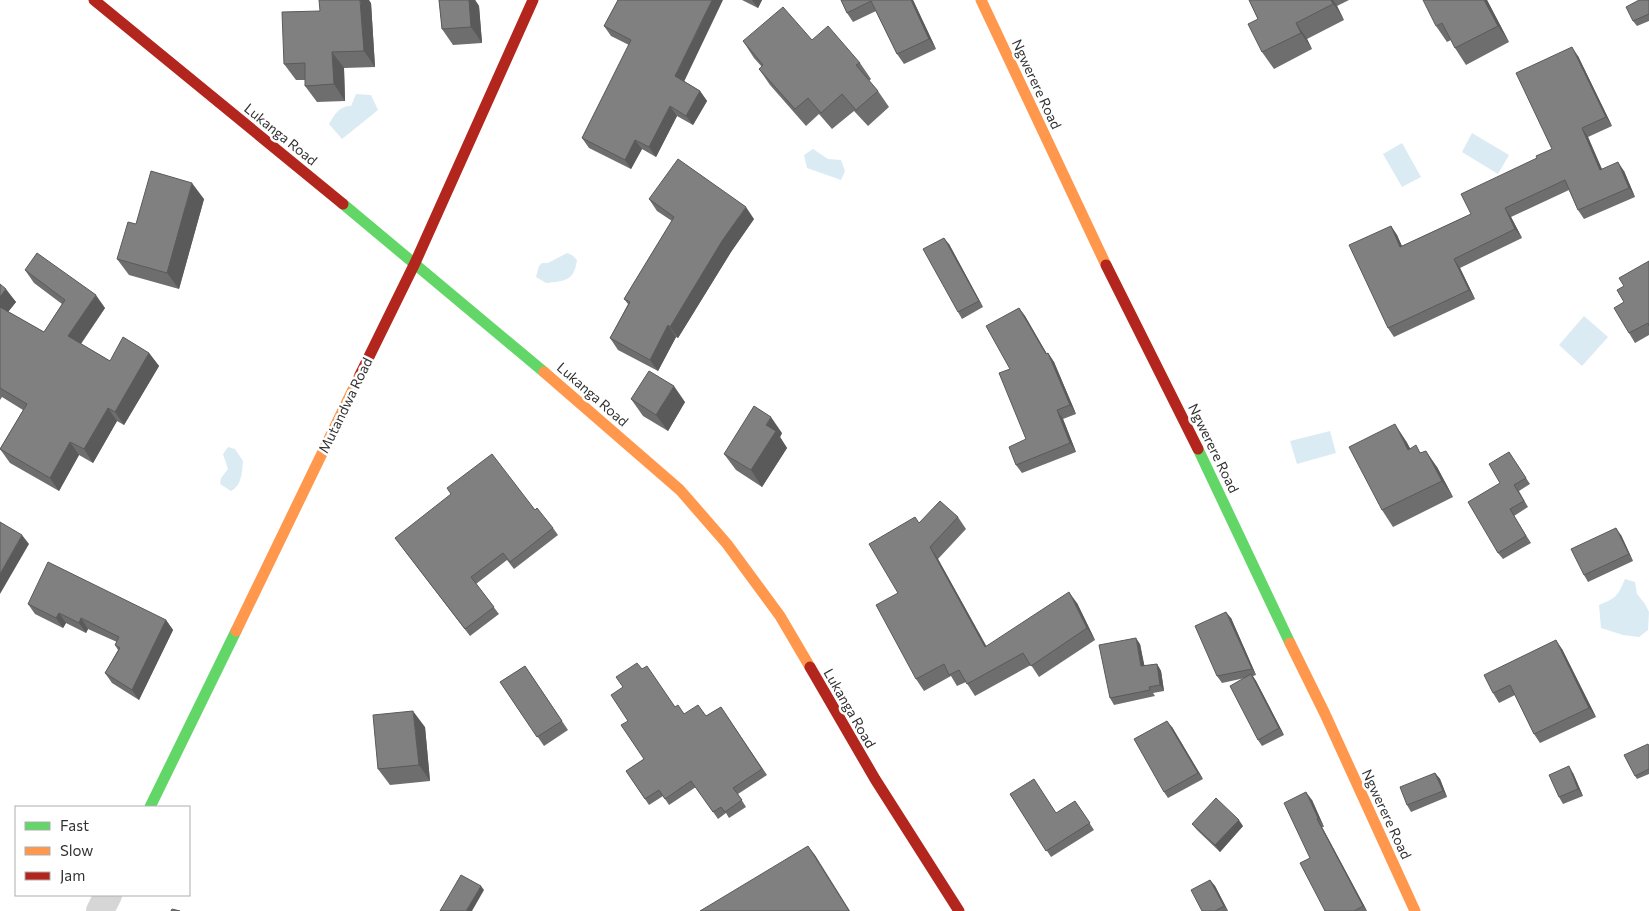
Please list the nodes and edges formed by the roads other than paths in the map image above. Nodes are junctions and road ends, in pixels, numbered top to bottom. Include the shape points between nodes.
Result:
1 (94, 0) edge
2 (533, 0) edge
3 (981, 0) edge
4 (414, 262) junction
5 (150, 806) edge
6 (108, 896) edge
7 (100, 911) edge
8 (959, 911) edge
9 (1415, 911) edge

1 - 4 street, Lukanga Road
2 - 4 street, Mutandwa Road
3 - 9 street, Ngwerere Road via 1325,714
4 - 5 street, Mutandwa Road
4 - 8 street, Lukanga Road via 680,490 727,544 780,616 875,779
6 - 7 street

